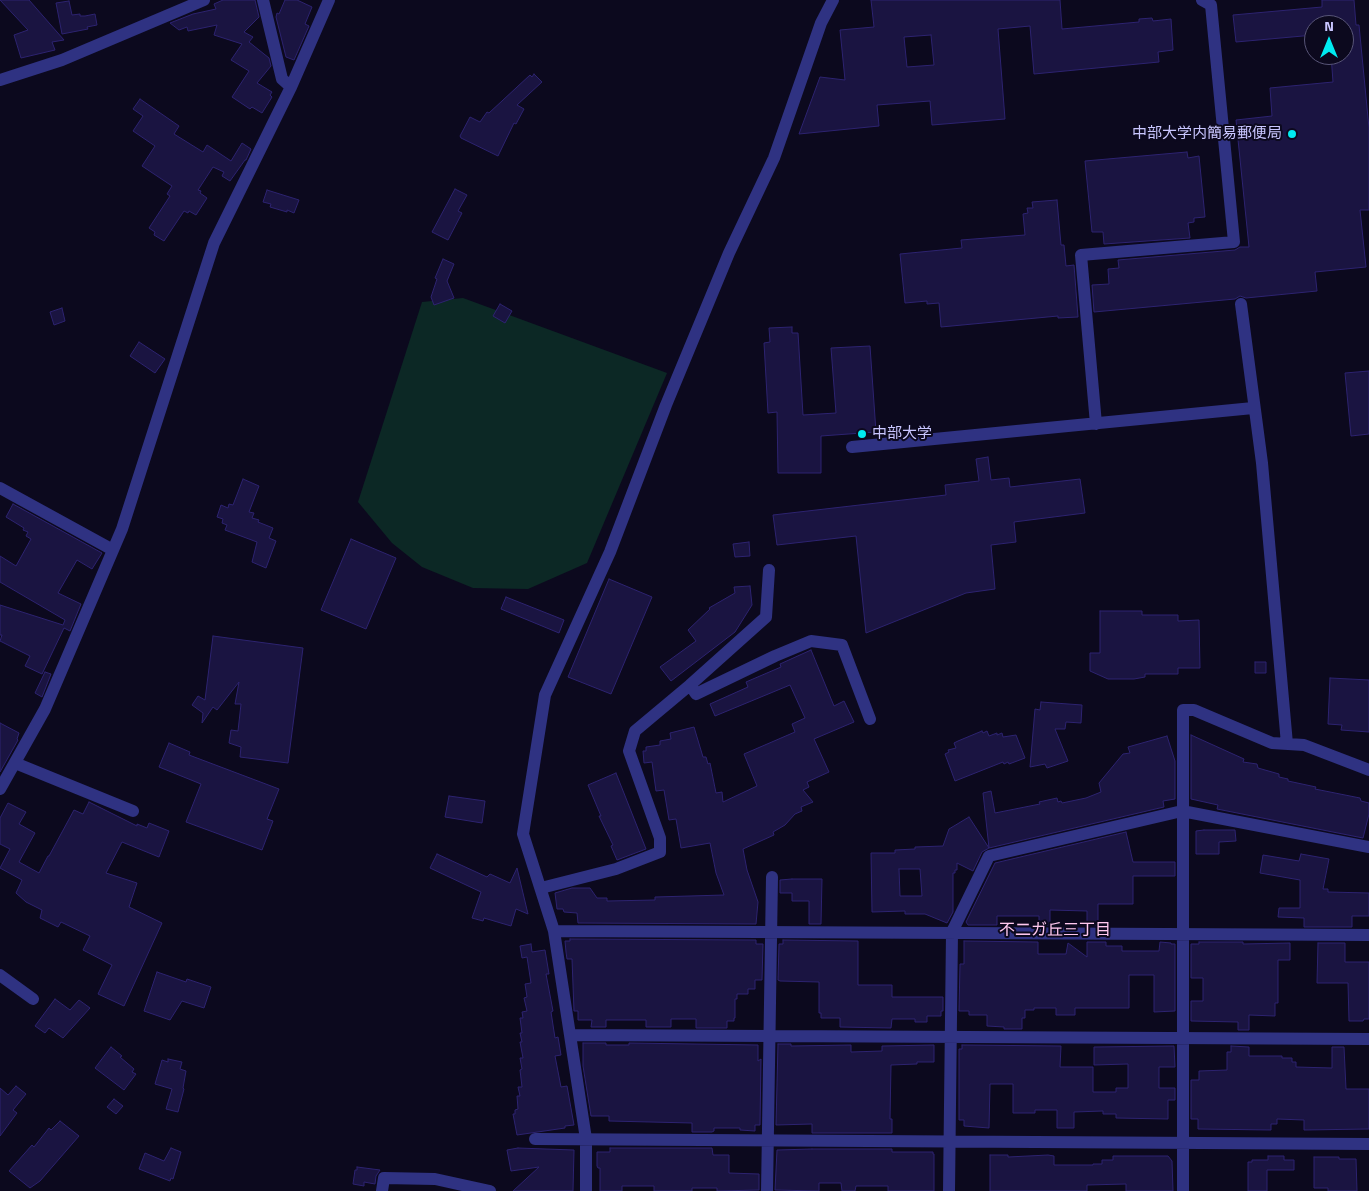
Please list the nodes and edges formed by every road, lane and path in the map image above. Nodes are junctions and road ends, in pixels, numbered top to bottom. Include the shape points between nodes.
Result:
1 (204, 0) edge
2 (263, 0) edge
3 (329, 0) edge
4 (833, 0) edge
5 (1202, 0) edge
6 (0, 80) edge
7 (291, 88) junction
8 (1241, 304) dead end
9 (1253, 408) junction
10 (1096, 424) junction
11 (852, 447) dead end
12 (0, 488) edge
13 (113, 550) junction
14 (769, 570) dead end
15 (690, 685) junction
16 (870, 719) dead end
17 (1287, 744) junction
18 (15, 763) junction
19 (1369, 770) edge
20 (0, 789) edge
21 (133, 811) dead end
22 (1182, 811) junction
23 (1369, 847) edge
24 (772, 877) dead end
25 (542, 888) junction
26 (554, 931) junction
27 (770, 932) junction
28 (952, 932) junction
29 (1183, 935) junction
30 (1369, 935) edge
31 (0, 975) edge
32 (33, 999) dead end
33 (571, 1035) junction
34 (769, 1036) junction
35 (950, 1038) junction
36 (1182, 1038) junction
37 (1369, 1039) edge
38 (535, 1139) dead end
39 (586, 1139) junction
40 (767, 1140) junction
41 (950, 1140) junction
42 (1183, 1142) junction
43 (1369, 1144) edge
44 (382, 1191) edge
45 (490, 1191) edge
46 (586, 1191) edge
47 (766, 1191) edge
48 (949, 1191) edge
49 (1182, 1191) edge

1 - 6 street via 62,60
2 - 7 street via 282,79
3 - 7 street
4 - 25 street via 821,23 774,158 729,253 610,552 545,696 523,834
5 - 10 street via 1211,5 1234,242 1080,255
7 - 13 street via 214,243
8 - 9 street
9 - 10 street
9 - 17 street via 1262,463
10 - 11 street
12 - 13 street
13 - 18 street via 45,709
14 - 15 street via 766,616
15 - 16 street via 696,694 811,641 842,645
15 - 25 street via 635,731 629,751 660,838 660,852 616,869
17 - 19 street via 1304,745
17 - 22 street via 1272,743 1194,710 1183,710
18 - 20 street
18 - 21 street
22 - 23 street
22 - 28 street via 988,856
22 - 29 street
24 - 27 street
25 - 26 street
26 - 27 street
26 - 33 street
27 - 28 street
27 - 34 street
28 - 29 street
28 - 35 street
29 - 30 street
29 - 36 street
31 - 32 street
33 - 34 street
33 - 39 street
34 - 35 street
34 - 40 street
35 - 36 street
35 - 41 street
36 - 37 street
36 - 42 street
38 - 39 street
39 - 40 street
39 - 46 street
40 - 41 street
40 - 47 street
41 - 42 street
41 - 48 street
42 - 43 street
42 - 49 street
44 - 45 street via 384,1178 435,1179

